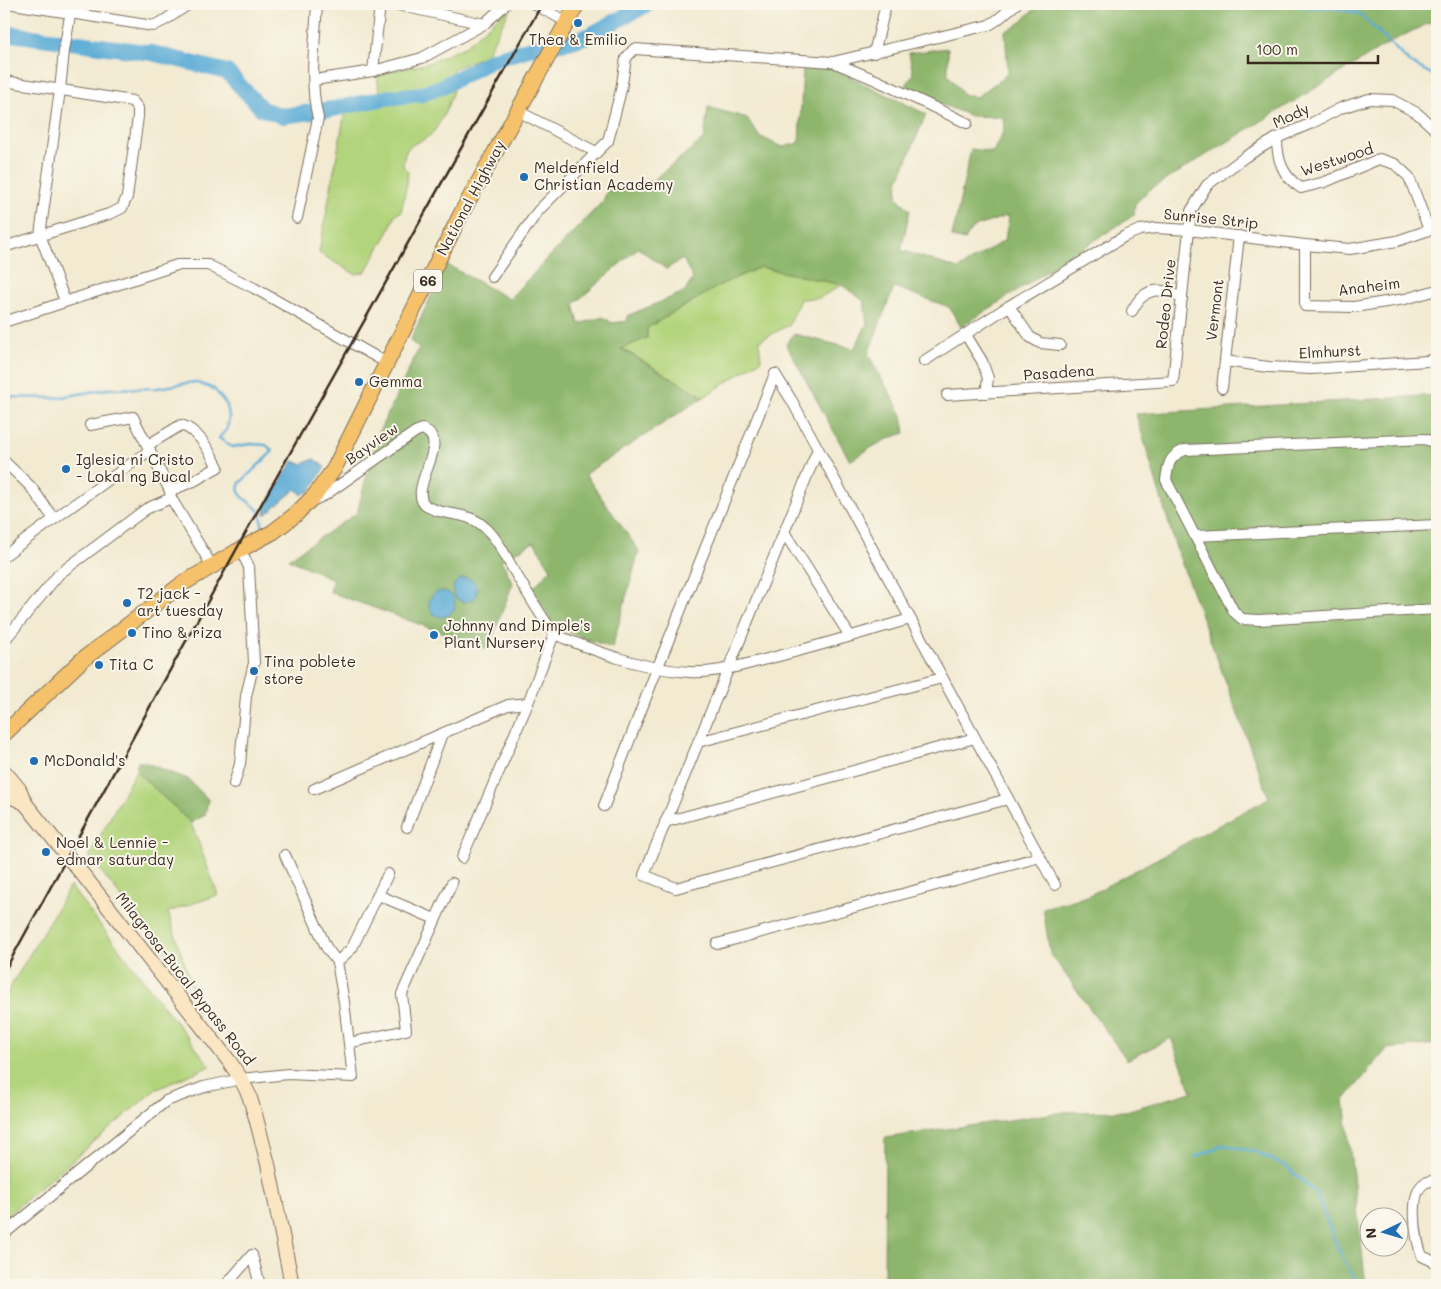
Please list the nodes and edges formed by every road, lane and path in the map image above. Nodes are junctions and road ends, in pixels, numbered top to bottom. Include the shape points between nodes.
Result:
1 (13, 4) edge
2 (189, 4) edge
3 (317, 4) edge
4 (380, 4) edge
5 (393, 4) edge
6 (506, 4) edge
7 (534, 4) edge
8 (577, 4) edge
9 (886, 4) edge
10 (1016, 4) edge
11 (71, 9) edge
12 (484, 24) junction
13 (563, 28) junction
14 (874, 53) junction
15 (833, 62) junction
16 (373, 71) junction
17 (314, 80) junction
18 (4, 81) edge
19 (60, 90) junction
20 (518, 111) junction
21 (967, 123) dead end
22 (1437, 131) edge
23 (1277, 138) junction
24 (596, 152) junction
25 (297, 218) dead end
26 (1433, 227) edge
27 (1189, 230) junction
28 (40, 235) junction
29 (1239, 236) junction
30 (1305, 245) junction
31 (4, 247) edge
32 (492, 277) dead end
33 (1437, 290) edge
34 (1182, 298) junction
35 (65, 301) junction
36 (1009, 306) junction
37 (1132, 311) dead end
38 (4, 322) edge
39 (966, 335) junction
40 (1060, 345) dead end
41 (1437, 359) edge
42 (924, 361) dead end
43 (1225, 361) junction
44 (387, 363) junction
45 (1173, 381) joint
46 (1222, 388) dead end
47 (986, 393) junction
48 (947, 395) dead end
49 (90, 425) dead end
50 (1437, 443) edge
51 (149, 447) junction
52 (818, 449) junction
53 (6, 467) edge
54 (171, 494) junction
55 (308, 503) junction
56 (54, 518) junction
57 (1437, 526) edge
58 (784, 532) junction
59 (1195, 536) junction
60 (240, 549) junction
61 (4, 556) edge
62 (212, 566) junction
63 (1437, 609) edge
64 (910, 618) junction
65 (554, 634) junction
66 (850, 636) junction
67 (4, 640) edge
68 (657, 669) junction
69 (729, 669) junction
70 (942, 678) junction
71 (528, 703) junction
72 (4, 734) edge
73 (442, 734) junction
74 (975, 738) junction
75 (698, 742) junction
76 (4, 771) edge
77 (234, 784) dead end
78 (4, 789) edge
79 (314, 789) dead end
80 (1008, 799) junction
81 (25, 803) junction
82 (604, 806) dead end
83 (665, 822) junction
84 (407, 827) dead end
85 (286, 855) dead end
86 (1040, 857) junction
87 (462, 858) dead end
88 (388, 874) dead end
89 (452, 883) dead end
90 (1055, 885) dead end
91 (378, 895) junction
92 (435, 919) junction
93 (717, 944) dead end
94 (337, 962) junction
95 (349, 1043) junction
96 (241, 1078) junction
97 (1437, 1180) edge
98 (4, 1234) edge
99 (1437, 1263) edge
100 (4, 1282) edge
101 (6, 1285) edge
102 (226, 1285) edge
103 (260, 1285) edge
104 (292, 1285) edge

1 - 11 street
2 - 11 street via 153,26
3 - 17 street
4 - 16 street
5 - 12 street
6 - 12 street
7 - 13 street
8 - 13 main road, National Highway / 66
9 - 14 street
10 - 14 street via 990,25
11 - 19 street
12 - 16 street via 422,58
13 - 20 main road, National Highway / 66
14 - 15 street
15 - 21 street
15 - 24 street via 634,49 626,58 608,141
16 - 17 street
17 - 25 street via 318,118
18 - 19 street
19 - 28 street
19 - 28 street via 132,101 138,108 135,144 127,197 122,208
20 - 24 street
20 - 44 main road, National Highway / 66 via 462,212
22 - 23 street, Mody via 1417,113 1392,100 1369,100 1341,108
23 - 26 street, Westwood via 1277,153 1283,170 1300,188 1325,182 1379,159 1396,164 1409,177
23 - 27 street, Mody via 1207,185 1191,211
24 - 32 street via 538,211
26 - 30 street, Sunrise Strip via 1397,241 1350,249
27 - 29 street, Sunrise Strip
27 - 34 street, Rodeo Drive
27 - 36 street, Sunrise Strip via 1156,228 1125,236
28 - 31 street
28 - 35 street
29 - 30 street, Sunrise Strip
29 - 43 street, Vermont
30 - 33 street, Anaheim via 1305,306 1354,307
34 - 37 street via 1165,290 1154,291 1142,297
34 - 45 street, Rodeo Drive
35 - 38 street
35 - 44 street via 177,266 208,265
36 - 39 street, Sunrise Strip
36 - 40 street via 1030,336 1040,343
39 - 42 street, Sunrise Strip
39 - 47 street via 982,360 988,378
41 - 43 street, Elmhurst via 1311,369
43 - 46 street, Vermont
44 - 55 main road, National Highway / 66 via 334,469
45 - 47 street, Pasadena
47 - 48 street, Pasadena
49 - 51 street via 134,417
50 - 59 street via 1424,439 1185,450 1176,454 1168,465 1166,480
51 - 54 street
51 - 54 street via 181,425 189,427 218,467
51 - 56 street
52 - 58 street
52 - 64 street
52 - 68 street via 775,374
53 - 56 street via 31,487
54 - 62 street
54 - 67 street via 146,508 59,574
55 - 60 main road, National Highway / 66 via 273,532
55 - 65 street, Bayview via 325,495 415,432 429,431 433,446 421,500 427,507 470,518 485,527 496,539
56 - 61 street
57 - 59 street
58 - 66 street
58 - 69 street
59 - 63 street via 1234,612 1242,619
60 - 62 main road, National Highway / 66
60 - 77 street via 250,567 254,663 246,696 240,764
62 - 72 main road, National Highway / 66 via 182,584 82,660
64 - 66 street
64 - 70 street
65 - 68 street
65 - 71 street
66 - 69 street
68 - 69 street via 690,672
68 - 82 street
69 - 75 street
70 - 74 street
70 - 75 street
71 - 73 street via 508,705
71 - 87 street
73 - 79 street
73 - 84 street
74 - 80 street
74 - 83 street
75 - 83 street
76 - 81 main road, Milagrosa-Bucal Bypass Road via 19,788
78 - 81 main road, Milagrosa-Bucal Bypass Road via 12,798
80 - 83 street via 676,888 644,875
80 - 86 street
81 - 96 main road, Milagrosa-Bucal Bypass Road
85 - 94 street via 326,947
86 - 90 street
86 - 93 street
88 - 91 street
89 - 92 street
91 - 92 street
91 - 94 street via 352,948
92 - 95 street via 402,994 406,1030
94 - 95 street
95 - 96 street via 353,1077 288,1074
96 - 98 street via 204,1087 166,1102
96 - 104 main road, Milagrosa-Bucal Bypass Road via 249,1095 268,1164
97 - 99 street via 1425,1183 1414,1204 1422,1256
100 - 101 street
102 - 103 street via 252,1255

